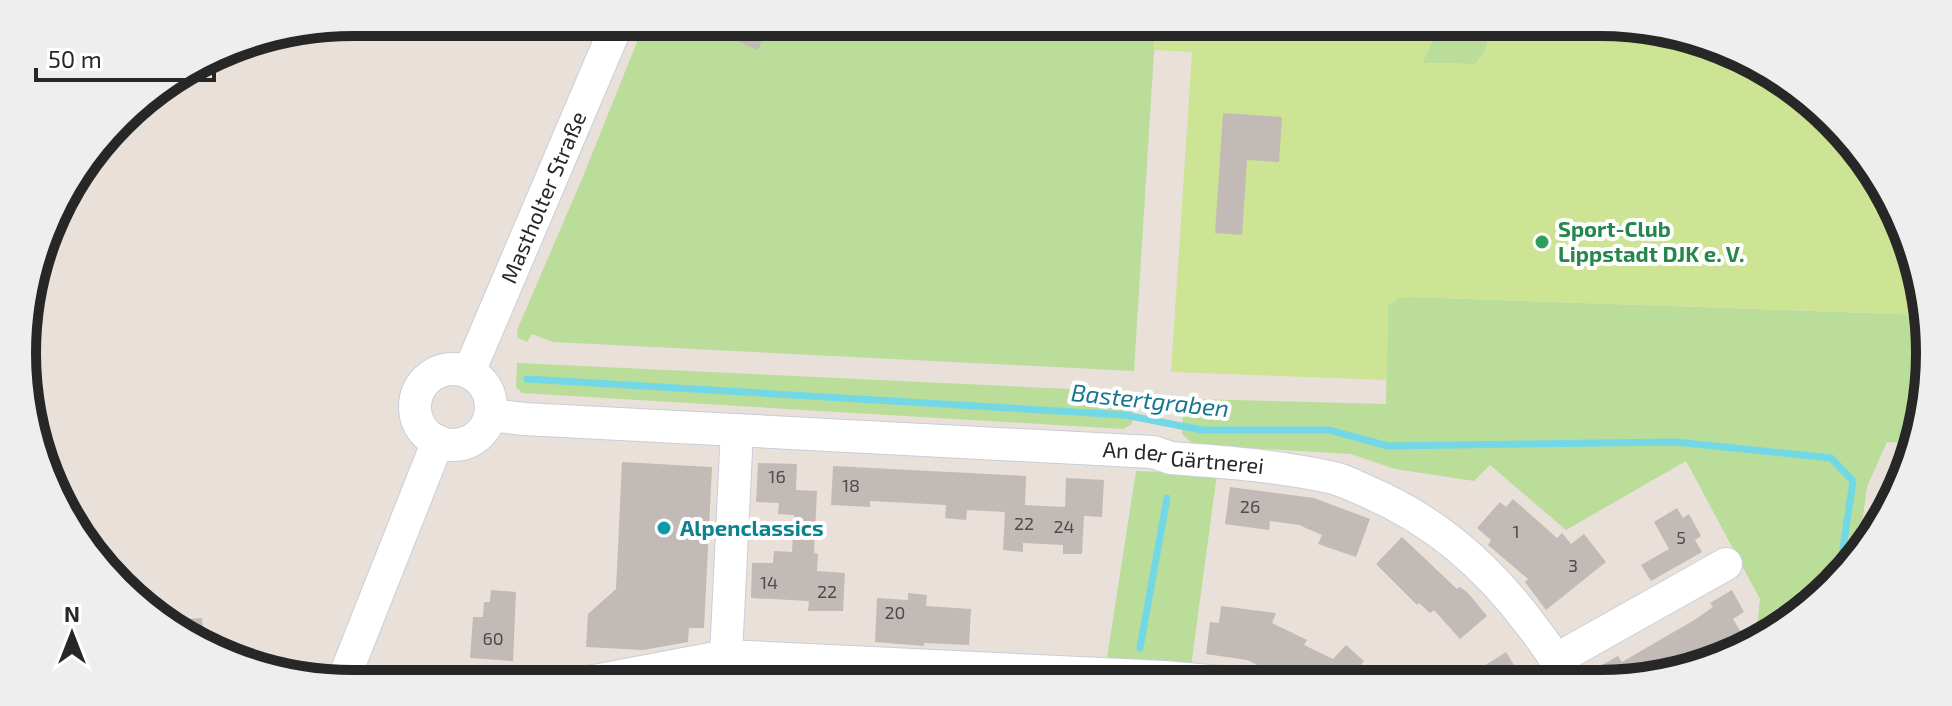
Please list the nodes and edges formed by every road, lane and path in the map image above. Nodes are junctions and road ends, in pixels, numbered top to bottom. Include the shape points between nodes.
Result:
1 (612, 36) edge
2 (469, 372) junction
3 (491, 415) junction
4 (737, 430) junction
5 (438, 441) junction
6 (1726, 564) dead end
7 (347, 670) edge
8 (729, 670) edge
9 (1561, 670) edge

1 - 2 street, Mastholter Straße
2 - 3 street via 488,390
2 - 5 street via 435,374 419,391 420,426
3 - 4 street, An der Gärtnerei
3 - 5 street via 471,441
4 - 8 street
4 - 9 street, An der Gärtnerei via 1153,452 1337,479 1391,502 1475,561 1509,596
5 - 7 street
6 - 9 street, An der Gärtnerei

